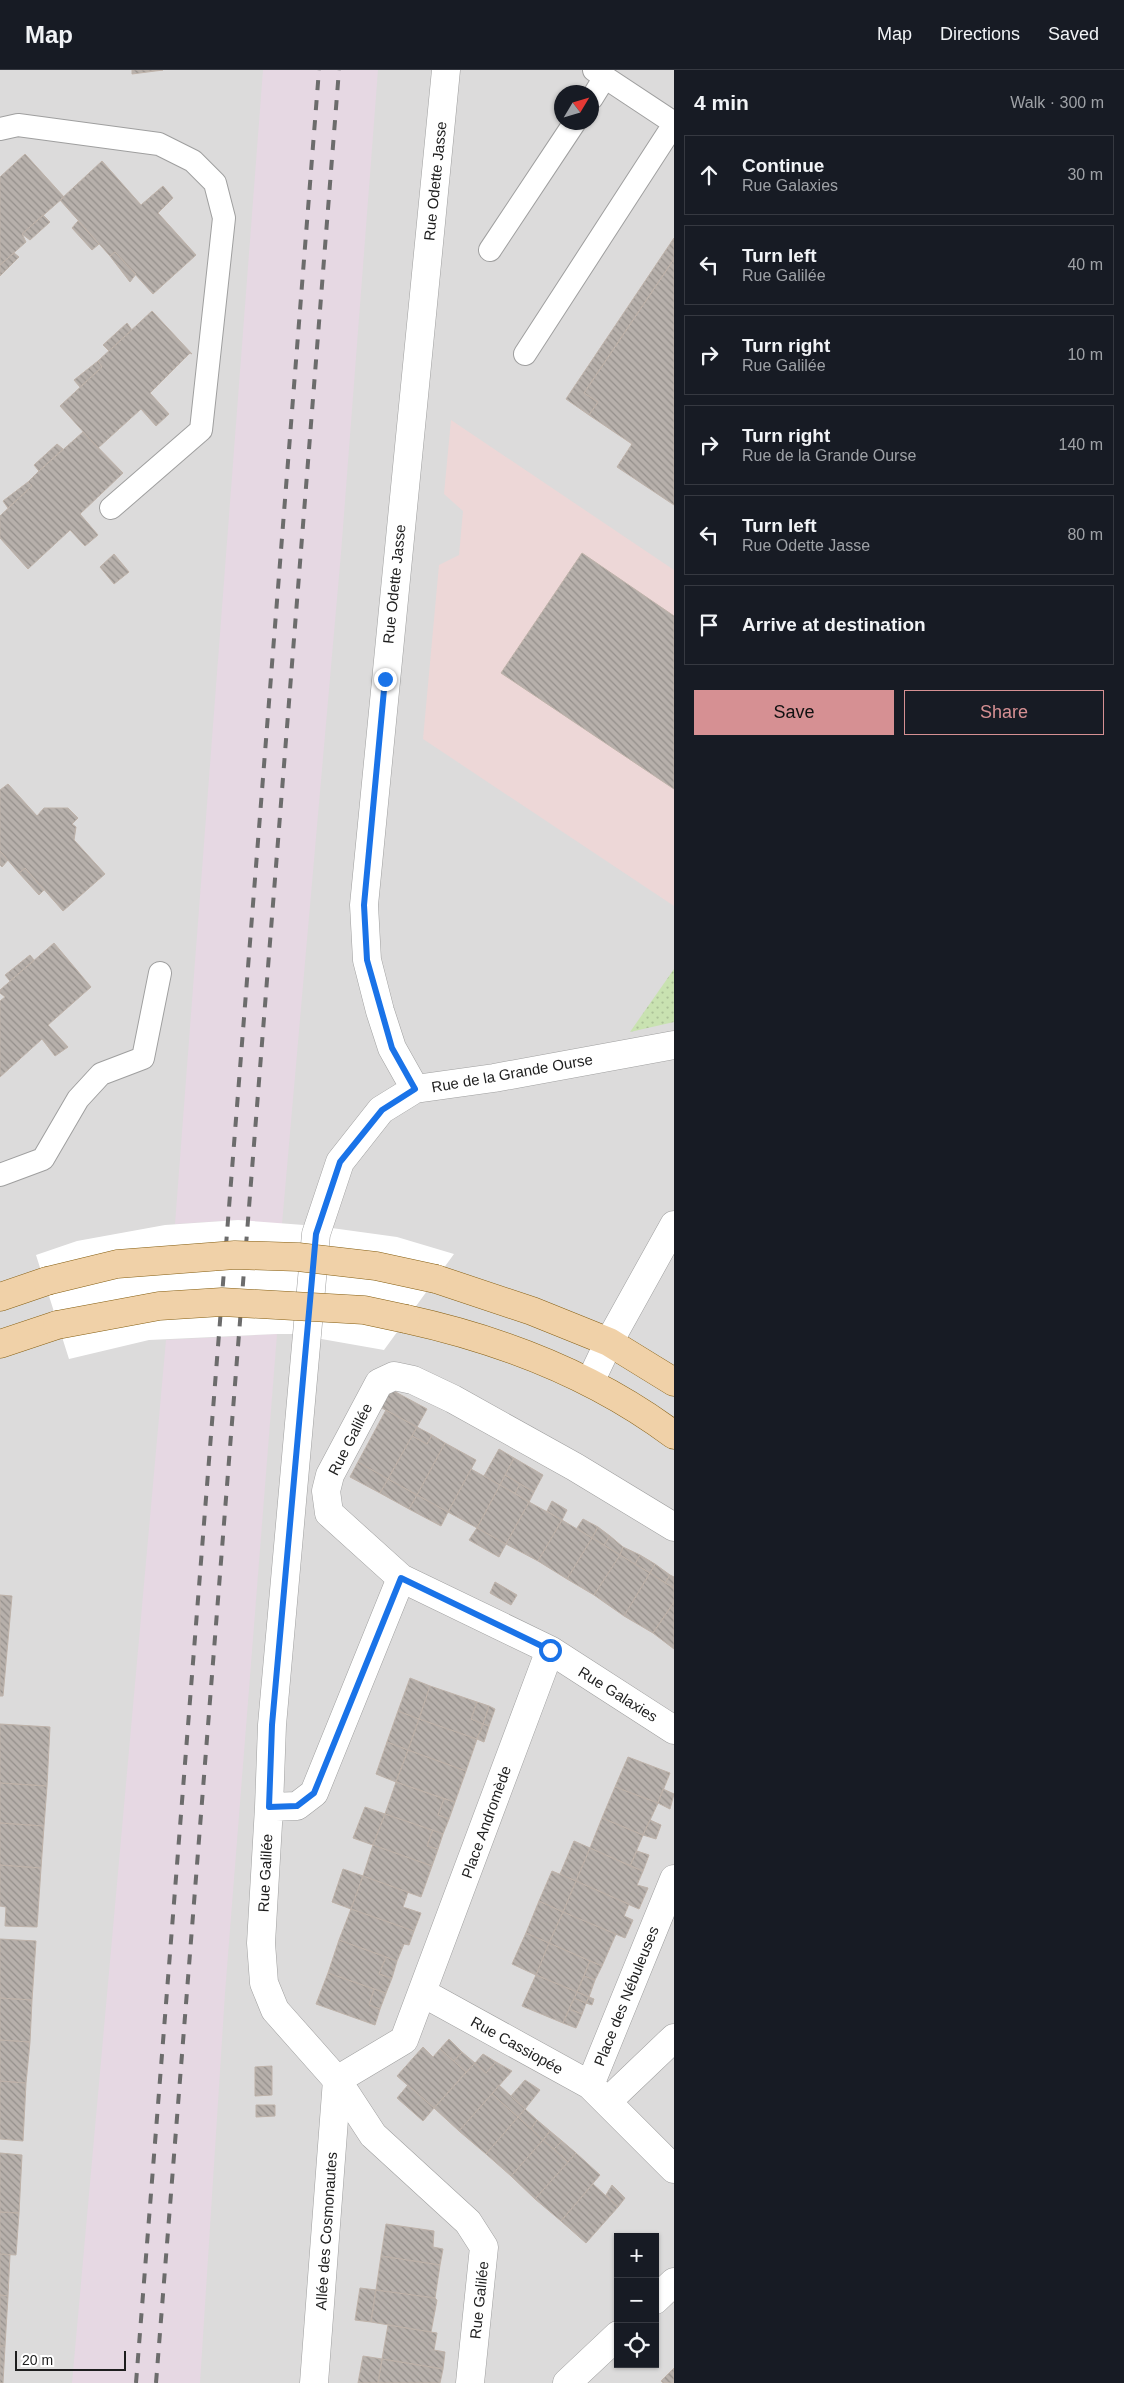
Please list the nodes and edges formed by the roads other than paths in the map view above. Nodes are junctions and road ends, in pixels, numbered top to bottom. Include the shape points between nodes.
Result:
1 (446, 70) edge
2 (600, 74) edge
3 (674, 124) edge
4 (0, 130) edge
5 (570, 130) edge
6 (490, 250) dead end
7 (525, 354) dead end
8 (110, 508) dead end
9 (160, 974) dead end
10 (674, 1045) edge
11 (415, 1089) junction
12 (0, 1174) edge
13 (674, 1225) edge
14 (0, 1297) edge
15 (609, 1342) junction
16 (0, 1344) edge
17 (590, 1382) junction
18 (674, 1382) edge
19 (674, 1435) edge
20 (674, 1527) edge
21 (401, 1578) junction
22 (550, 1650) junction
23 (674, 1730) edge
24 (269, 1807) junction
25 (674, 1879) edge
26 (423, 1993) junction
27 (674, 2038) edge
28 (337, 2080) junction
29 (598, 2093) junction
30 (674, 2169) edge
31 (674, 2282) edge
32 (659, 2296) edge
33 (614, 2339) edge
34 (314, 2383) edge
35 (470, 2383) edge
36 (567, 2383) edge

1 - 11 street, Rue Odette Jasse via 364,905 367,960 380,1011 392,1048
2 - 3 lane
3 - 7 lane
4 - 8 lane via 18,125 159,144 193,161 215,183 224,218 201,430
5 - 6 lane
9 - 12 lane via 143,1058 102,1074 78,1098 42,1159
10 - 11 street, Rue de la Grande Ourse
11 - 24 street, Rue de la Grande Ourse via 382,1110 340,1162 316,1234 272,1725
13 - 15 street
14 - 15 main road, bridge via 47,1281 117,1264 236,1255 298,1257 376,1266 436,1279 532,1311
15 - 17 street
15 - 18 main road
16 - 17 main road, bridge via 57,1325 159,1306 222,1302 364,1310 480,1338 555,1365
17 - 19 main road via 627,1402
20 - 21 street, Rue Galilée via 453,1399 413,1380 394,1376 379,1383 330,1475 326,1491 329,1513
21 - 22 street, Rue Galaxies
21 - 24 street via 314,1793 297,1806
22 - 23 street, Rue Galaxies
22 - 26 street, Place Andromède
24 - 28 street, Rue Galilée via 261,1944 264,1983 274,2010
25 - 29 street, Place des Nébuleuses
26 - 28 street, Place Andromède via 404,2040
26 - 29 street, Rue Cassiopée
27 - 29 street
28 - 34 street, Allée des Cosmonautes
28 - 35 street, Rue Galilée via 372,2135 468,2222 484,2247
29 - 30 street, Rue Cassiopée
31 - 32 street
33 - 36 street

